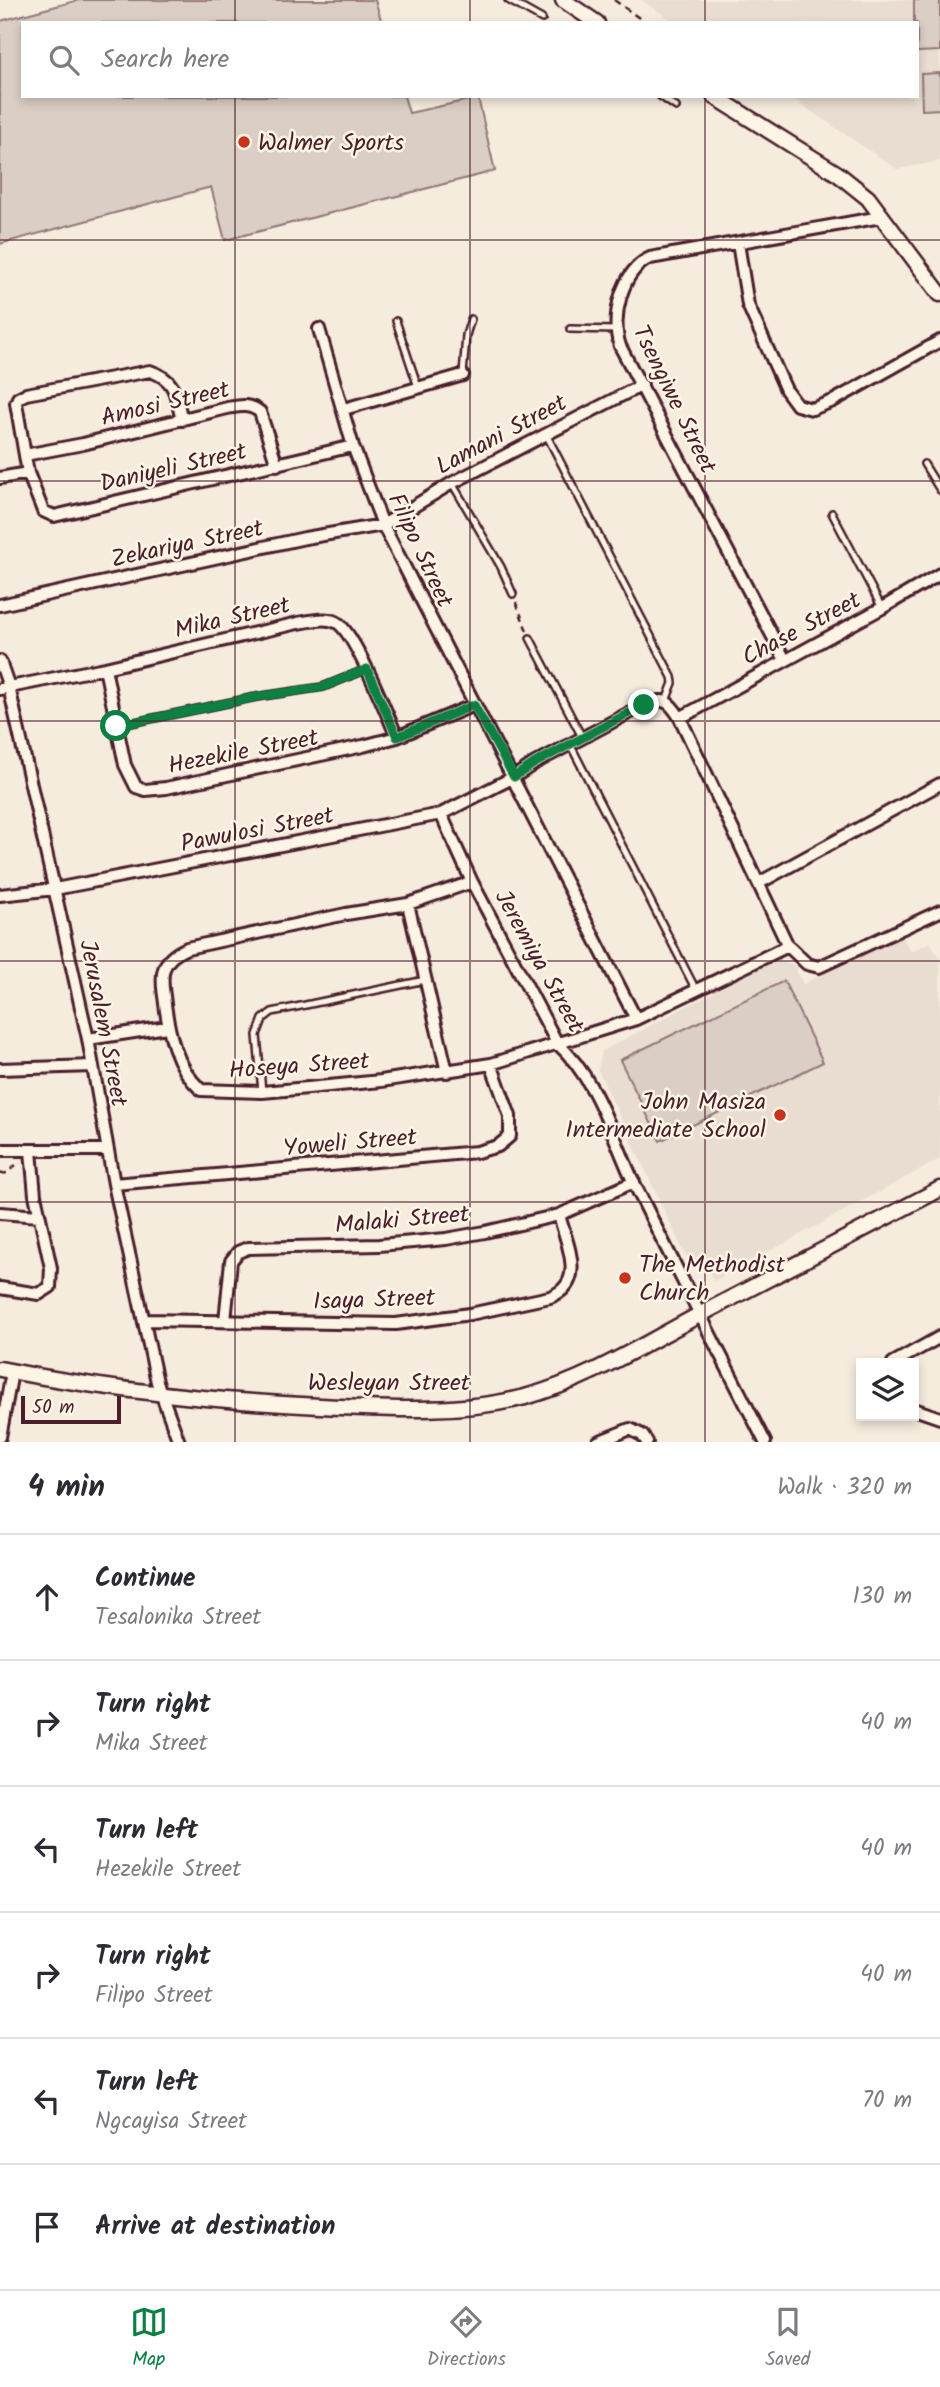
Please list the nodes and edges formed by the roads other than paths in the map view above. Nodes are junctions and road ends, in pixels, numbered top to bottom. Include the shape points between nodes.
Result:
1 (563, 0) edge
2 (571, 0) edge
3 (511, 1) edge
4 (542, 19) dead end
5 (590, 20) edge
6 (663, 98) edge
7 (717, 98) edge
8 (676, 107) dead end
9 (881, 217) junction
10 (738, 243) junction
11 (940, 294) edge
12 (471, 320) dead end
13 (396, 321) dead end
14 (319, 328) dead end
15 (570, 329) dead end
16 (616, 330) junction
17 (940, 341) edge
18 (463, 375) joint
19 (642, 385) junction
20 (418, 387) junction
21 (344, 409) junction
22 (181, 420) junction
23 (545, 433) junction
24 (353, 446) junction
25 (25, 455) junction
26 (924, 464) dead end
27 (277, 465) junction
28 (28, 473) junction
29 (0, 478) edge
30 (452, 483) junction
31 (940, 490) edge
32 (832, 513) dead end
33 (383, 526) junction
34 (940, 574) edge
35 (513, 594) road end
36 (0, 605) edge
37 (882, 608) junction
38 (530, 638) road end
39 (785, 660) junction
40 (0, 661) edge
41 (105, 668) junction
42 (367, 669) junction
43 (4, 688) edge
44 (666, 701) junction
45 (474, 705) junction
46 (680, 718) junction
47 (116, 726) junction
48 (397, 737) junction
49 (583, 737) junction
50 (570, 743) junction
51 (514, 777) junction
52 (940, 784) edge
53 (441, 814) junction
54 (472, 882) junction
55 (760, 883) junction
56 (55, 889) junction
57 (0, 895) edge
58 (408, 904) junction
59 (940, 911) edge
60 (788, 946) junction
61 (426, 980) junction
62 (696, 990) junction
63 (636, 1019) junction
64 (167, 1027) junction
65 (88, 1039) junction
66 (557, 1043) junction
67 (491, 1063) junction
68 (93, 1066) junction
69 (0, 1069) edge
70 (447, 1072) junction
71 (262, 1092) junction
72 (0, 1150) edge
73 (108, 1150) junction
74 (31, 1151) junction
75 (634, 1182) junction
76 (114, 1184) junction
77 (940, 1189) edge
78 (0, 1213) edge
79 (39, 1216) junction
80 (559, 1216) junction
81 (0, 1288) edge
82 (701, 1314) junction
83 (144, 1321) junction
84 (225, 1321) junction
85 (940, 1337) edge
86 (902, 1358) edge
87 (6, 1371) edge
88 (160, 1395) junction
89 (919, 1411) edge
90 (940, 1418) edge
91 (0, 1437) edge
92 (180, 1442) edge
93 (598, 1442) edge
94 (647, 1442) edge
95 (765, 1442) edge

1 - 5 street
2 - 5 street
3 - 4 lane
6 - 8 lane
7 - 9 street via 838,174 868,198
9 - 10 street, Tsengiwe Street
9 - 11 street
10 - 16 street, Tsengiwe Street via 643,261 626,281
10 - 17 street via 747,305 797,405 812,410 833,401
12 - 18 lane
13 - 20 lane
14 - 21 street, Filipo Street
15 - 16 lane
16 - 19 street, Tsengiwe Street
18 - 20 street
19 - 23 street, Lamani Street
19 - 39 street, Tsengiwe Street
20 - 21 street
21 - 24 street, Filipo Street
22 - 25 street, Amosi Street
22 - 25 street, Daniyeli Street via 173,386 150,371 26,394 16,403
22 - 27 street, Amosi Street via 254,407 260,412
23 - 30 street, Lamani Street
23 - 44 lane via 672,677
24 - 27 street, Daniyeli Street
24 - 33 street, Filipo Street
25 - 28 street, Daniyeli Street
26 - 31 lane
27 - 28 street, Daniyeli Street via 54,516 43,511
28 - 29 street
30 - 33 street, Lamani Street
30 - 35 lane
32 - 37 lane
33 - 36 street, Zekariya Street via 305,538
33 - 45 street, Filipo Street
34 - 37 street, Chase Street
37 - 39 street, Chase Street
38 - 49 lane
39 - 46 street, Chase Street
40 - 43 street, Jerusalem Street
41 - 42 street, Mika Street via 327,619 346,631
41 - 43 street, Mika Street
41 - 47 street, Hezekile Street
42 - 47 lane via 323,687
42 - 48 street, Mika Street
43 - 56 street, Jerusalem Street
44 - 46 street
44 - 49 street, Pawulosi Street via 644,705
45 - 48 street, Hezekile Street
45 - 51 street, Filipo Street
46 - 55 street
47 - 48 street, Hezekile Street via 129,776 136,787 145,790
49 - 50 street, Pawulosi Street
50 - 51 street, Pawulosi Street
50 - 62 lane
51 - 53 street, Pawulosi Street
51 - 63 street, Filipo Street
52 - 55 street
53 - 54 street, Jeremiya Street
53 - 56 street, Pawulosi Street
54 - 58 street, Hoseya Street
54 - 66 street, Jeremiya Street
55 - 60 street
56 - 57 street, Pawulosi Street
56 - 65 street, Jerusalem Street
58 - 61 street
58 - 64 street, Hoseya Street via 178,951 164,967
59 - 60 street via 819,967 807,964
60 - 62 street, Hoseya Street
61 - 70 street
61 - 71 lane via 272,1012 263,1019 257,1035
62 - 63 street, Hoseya Street
63 - 66 street, Hoseya Street
64 - 65 street
64 - 71 street, Hoseya Street via 181,1065 201,1090
65 - 68 street, Jerusalem Street
66 - 67 street, Hoseya Street
66 - 75 street, Jeremiya Street via 588,1081
67 - 70 street, Hoseya Street
67 - 76 street, Yoweli Street via 510,1116 510,1136 498,1146 477,1152
68 - 69 street
68 - 73 street, Jerusalem Street
70 - 71 street, Hoseya Street
72 - 74 street
73 - 74 street
73 - 76 street, Jerusalem Street
74 - 79 street
75 - 80 street, Malaki Street
75 - 82 street, Jeremiya Street
76 - 83 street, Jerusalem Street
77 - 82 street, Wesleyan Street
78 - 79 street
79 - 81 street via 51,1268 50,1287 39,1294
80 - 84 street, Malaki Street via 446,1239 247,1248 231,1261
80 - 84 street, Isaya Street via 572,1274 562,1293 550,1297 396,1324
82 - 88 street, Wesleyan Street via 593,1372 525,1397 471,1406 372,1409
82 - 95 street, Jeremiya Street
83 - 84 street, Isaya Street
83 - 88 street, Jerusalem Street
85 - 86 street
87 - 88 street, Wesleyan Street
87 - 91 street
88 - 92 street, Jerusalem Street
89 - 90 street
93 - 94 street via 630,1429

